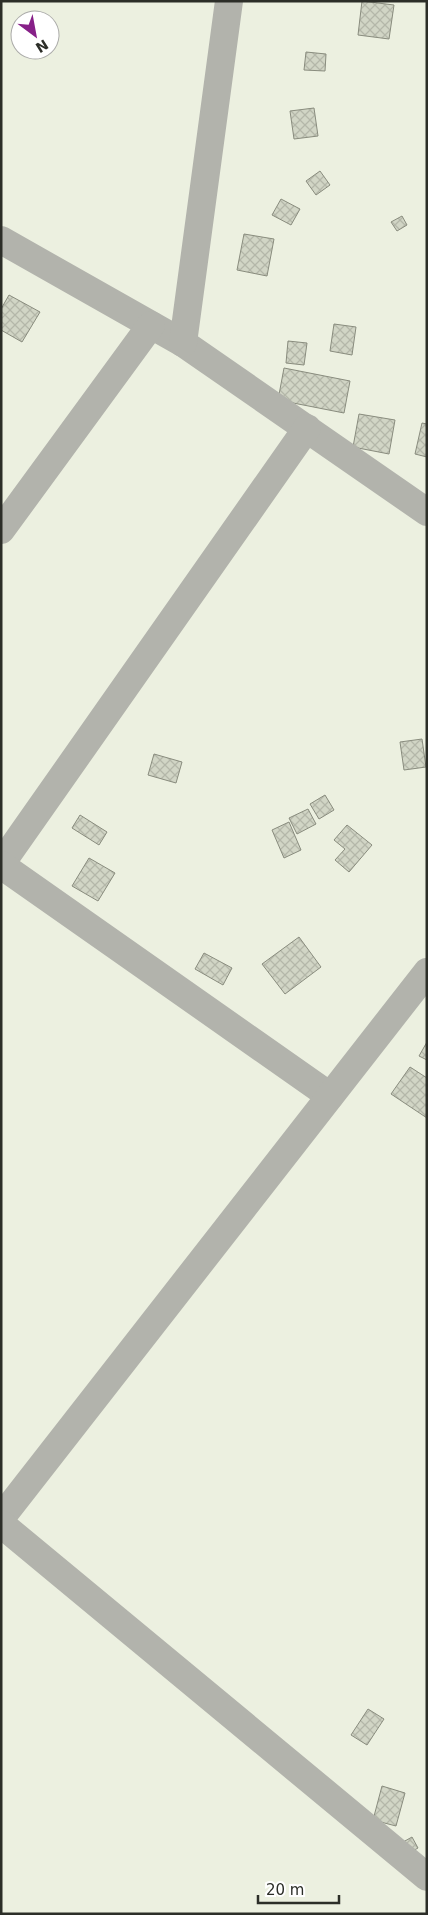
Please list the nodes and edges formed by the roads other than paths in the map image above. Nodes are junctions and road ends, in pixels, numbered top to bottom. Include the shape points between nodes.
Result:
1 (229, 1) edge
2 (1, 240) edge
3 (151, 325) junction
4 (183, 342) junction
5 (307, 428) junction
6 (427, 512) edge
7 (1, 530) edge
8 (1, 865) edge
9 (427, 972) edge
10 (330, 1096) junction
11 (1, 1518) edge
12 (1, 1524) edge
13 (427, 1877) edge

1 - 4 street
2 - 3 street
3 - 4 street
3 - 7 street
4 - 5 street
5 - 6 street
5 - 8 street
8 - 10 street
9 - 10 street
10 - 11 street
12 - 13 street

